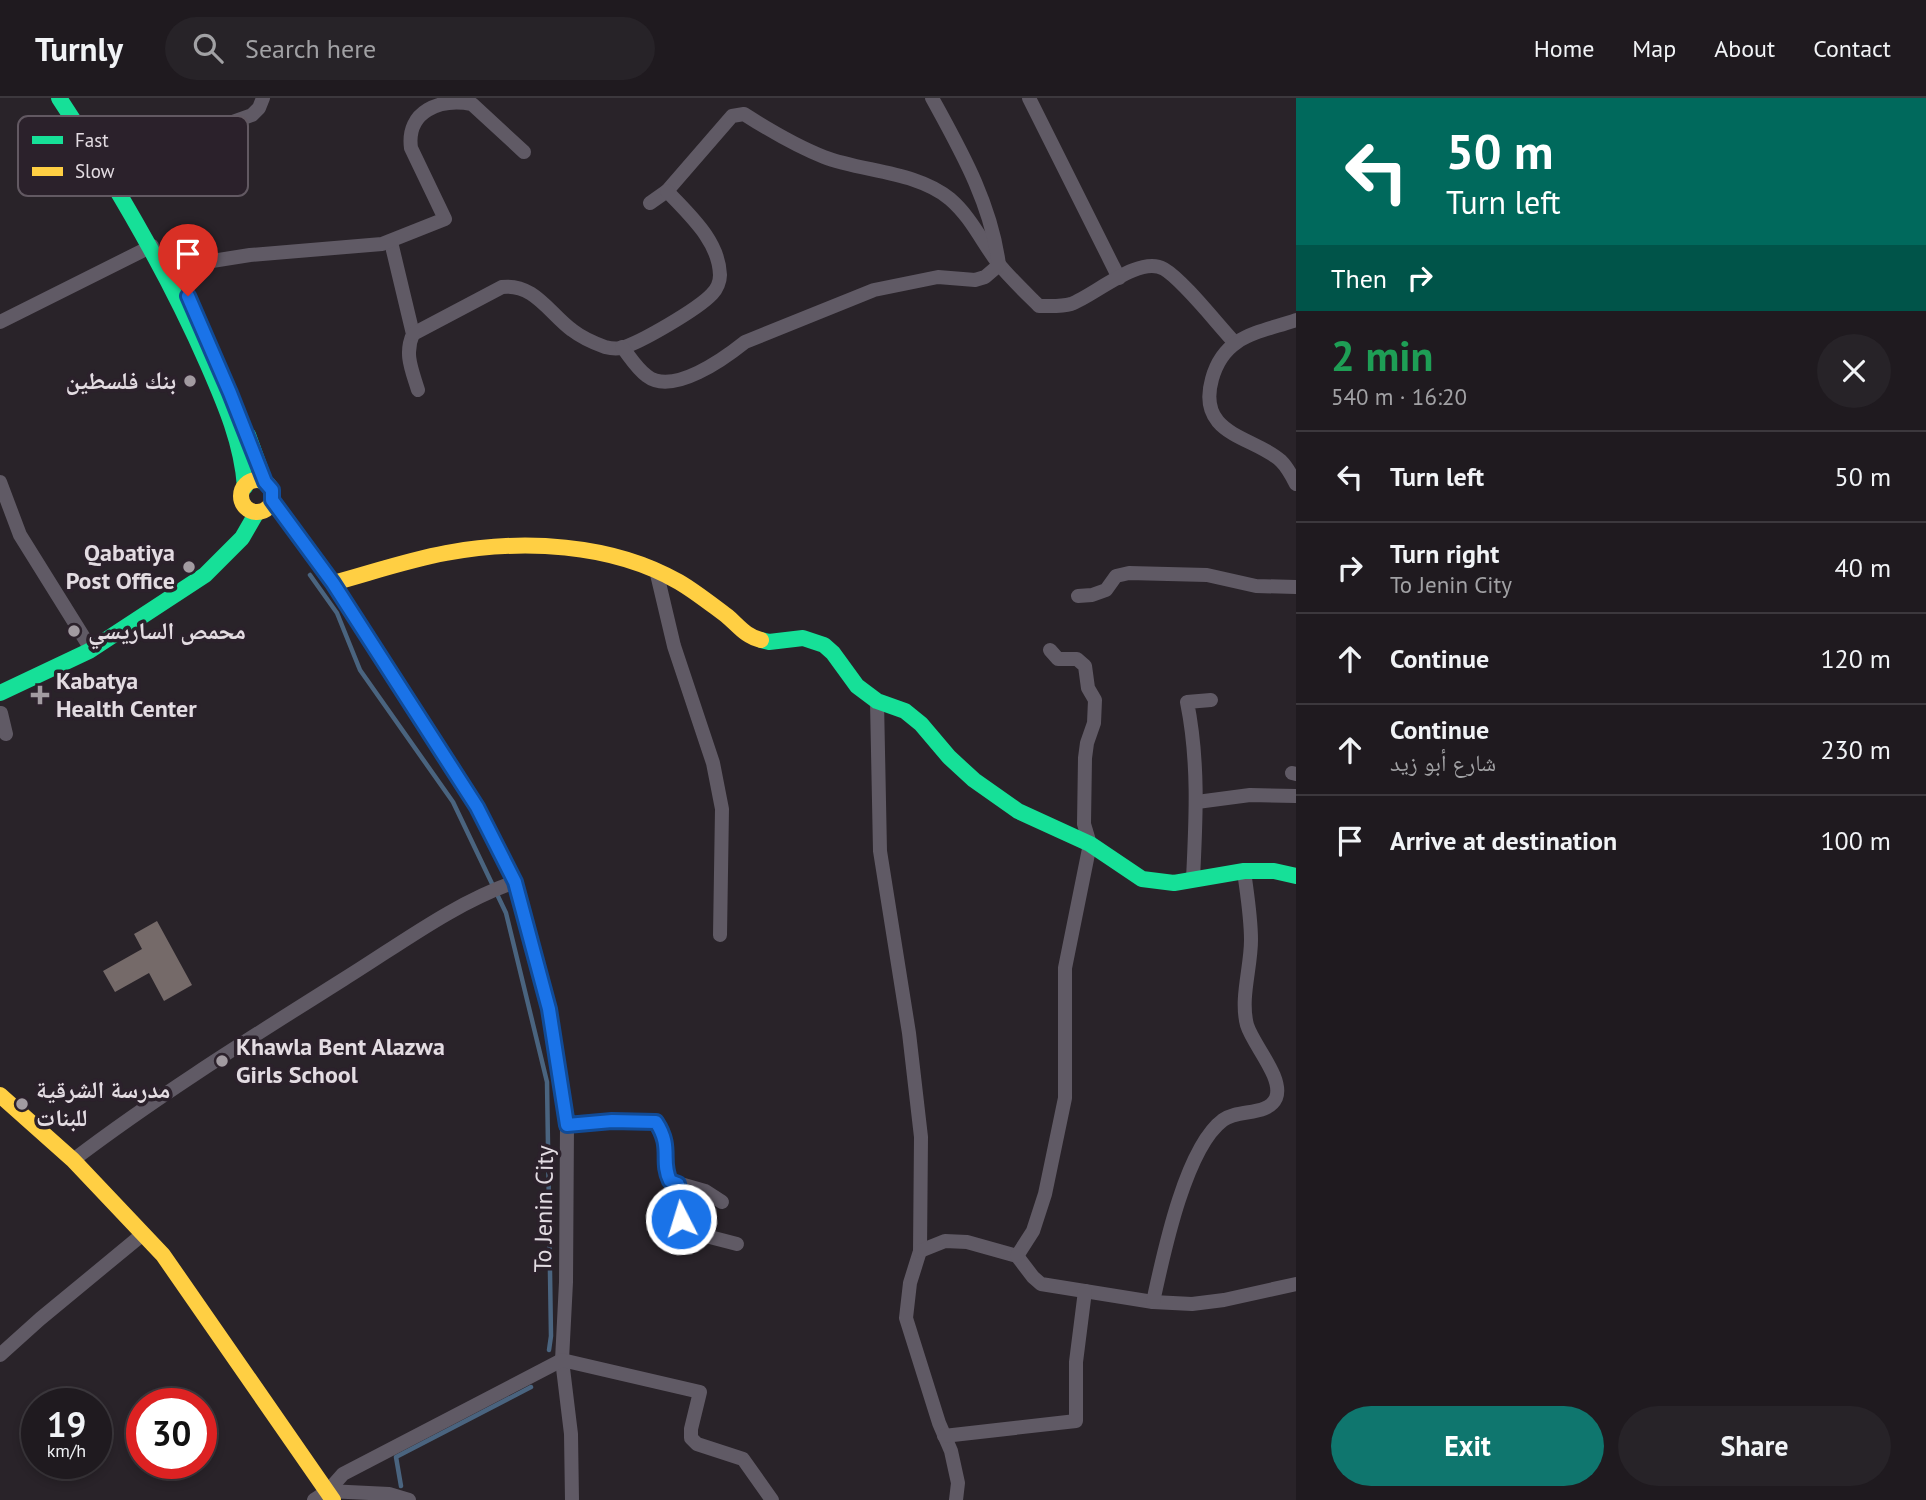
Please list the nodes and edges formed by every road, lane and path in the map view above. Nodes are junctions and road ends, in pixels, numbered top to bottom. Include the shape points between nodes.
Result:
1 (59, 98) edge
2 (73, 98) edge
3 (263, 98) edge
4 (932, 98) edge
5 (1029, 98) edge
6 (70, 116) edge
7 (85, 116) edge
8 (248, 116) edge
9 (524, 152) dead end
10 (667, 191) junction
11 (121, 196) edge
12 (135, 196) edge
13 (650, 203) dead end
14 (391, 242) junction
15 (152, 246) junction
16 (999, 265) junction
17 (174, 267) junction
18 (1119, 278) junction
19 (1296, 320) edge
20 (0, 322) edge
21 (413, 334) junction
22 (1235, 343) junction
23 (622, 347) junction
24 (418, 390) dead end
25 (0, 482) edge
26 (265, 482) junction
27 (1296, 484) edge
28 (245, 486) junction
29 (272, 500) junction
30 (257, 512) junction
31 (656, 570) junction
32 (333, 583) junction
33 (1296, 587) edge
34 (1078, 596) dead end
35 (91, 649) junction
36 (1050, 650) dead end
37 (0, 693) edge
38 (1211, 700) dead end
39 (877, 701) junction
40 (1, 713) edge
41 (6, 734) dead end
42 (1296, 796) edge
43 (1197, 802) junction
44 (1090, 844) junction
45 (1244, 871) junction
46 (1296, 876) edge
47 (1193, 878) junction
48 (515, 882) junction
49 (720, 935) dead end
50 (0, 1095) edge
51 (567, 1125) junction
52 (73, 1160) junction
53 (678, 1184) junction
54 (722, 1202) dead end
55 (143, 1234) junction
56 (737, 1244) dead end
57 (920, 1251) junction
58 (1017, 1256) junction
59 (1296, 1284) edge
60 (1086, 1291) junction
61 (1153, 1302) junction
62 (0, 1355) edge
63 (562, 1360) junction
64 (944, 1436) junction
65 (325, 1497) edge
66 (960, 1498) edge
67 (409, 1500) edge
68 (572, 1500) edge
69 (772, 1500) edge

1 - 6 street
2 - 7 street
3 - 8 street
4 - 16 street via 973,175 996,240
5 - 18 street
9 - 14 street via 472,104 443,102 428,108 409,135 445,219
10 - 13 street
10 - 16 street via 732,116 744,114 825,158 885,172 949,198
10 - 23 street via 713,247 719,284 704,301
11 - 15 street
12 - 17 street
14 - 17 street
14 - 21 street
15 - 20 street
15 - 28 street via 227,411 239,444
16 - 18 street via 1039,306 1071,304
16 - 23 street via 975,280 938,277 874,290 745,342 702,371 679,380 655,381
17 - 26 street
18 - 22 street via 1141,267 1163,269
19 - 22 street
21 - 23 street via 502,286 511,286 538,298 572,331 590,341 607,348
21 - 24 street via 408,357
22 - 27 street via 1221,355 1214,372 1209,393 1214,415 1238,438 1282,461
25 - 35 street via 20,535
26 - 28 street via 255,480
26 - 29 street via 272,490
28 - 30 street via 244,505
29 - 30 street via 267,509
29 - 32 street, To Jenin City
30 - 35 street via 242,538 205,575
31 - 32 street via 623,557 570,547 488,547 445,553
31 - 39 street via 729,618 749,637 769,642 803,638 824,645 857,686
31 - 49 street via 674,646 713,763 722,809
32 - 48 street, To Jenin City via 477,807
33 - 34 street via 1256,586 1207,575 1129,573 1116,576 1106,590
35 - 37 street
36 - 44 street via 1058,659 1077,659 1085,666 1088,688 1095,699 1085,758 1084,824
38 - 43 street via 1187,702
39 - 44 street via 905,710 974,780 1018,811
39 - 57 street via 880,851 921,1137
40 - 41 street
42 - 43 street via 1250,795
43 - 47 street
44 - 47 street via 1142,879 1174,883
44 - 58 street via 1065,968 1065,1098 1045,1194 1033,1231
45 - 46 street
45 - 47 street
45 - 61 street via 1251,939 1244,1007 1248,1028 1276,1083 1277,1095 1264,1109 1237,1113 1211,1133 1178,1202
48 - 51 street, To Jenin City via 549,1009
48 - 52 street via 488,891 418,933 138,1112
50 - 52 street
51 - 53 street via 656,1122 666,1143 667,1174
51 - 63 street, To Jenin City
52 - 55 street
53 - 54 street via 705,1191
53 - 56 street via 681,1219 688,1230 706,1223 706,1237
55 - 62 street
55 - 65 street via 163,1255
57 - 58 street via 945,1241 967,1242
57 - 64 street via 906,1318
58 - 60 street via 1041,1284
59 - 61 street via 1224,1300
60 - 61 street
60 - 64 street via 1076,1362 1076,1421
63 - 65 street via 343,1474
63 - 68 street, To Jenin City via 571,1434
63 - 69 street via 700,1392 691,1437 697,1444 743,1459
64 - 66 street
65 - 67 street via 389,1494

